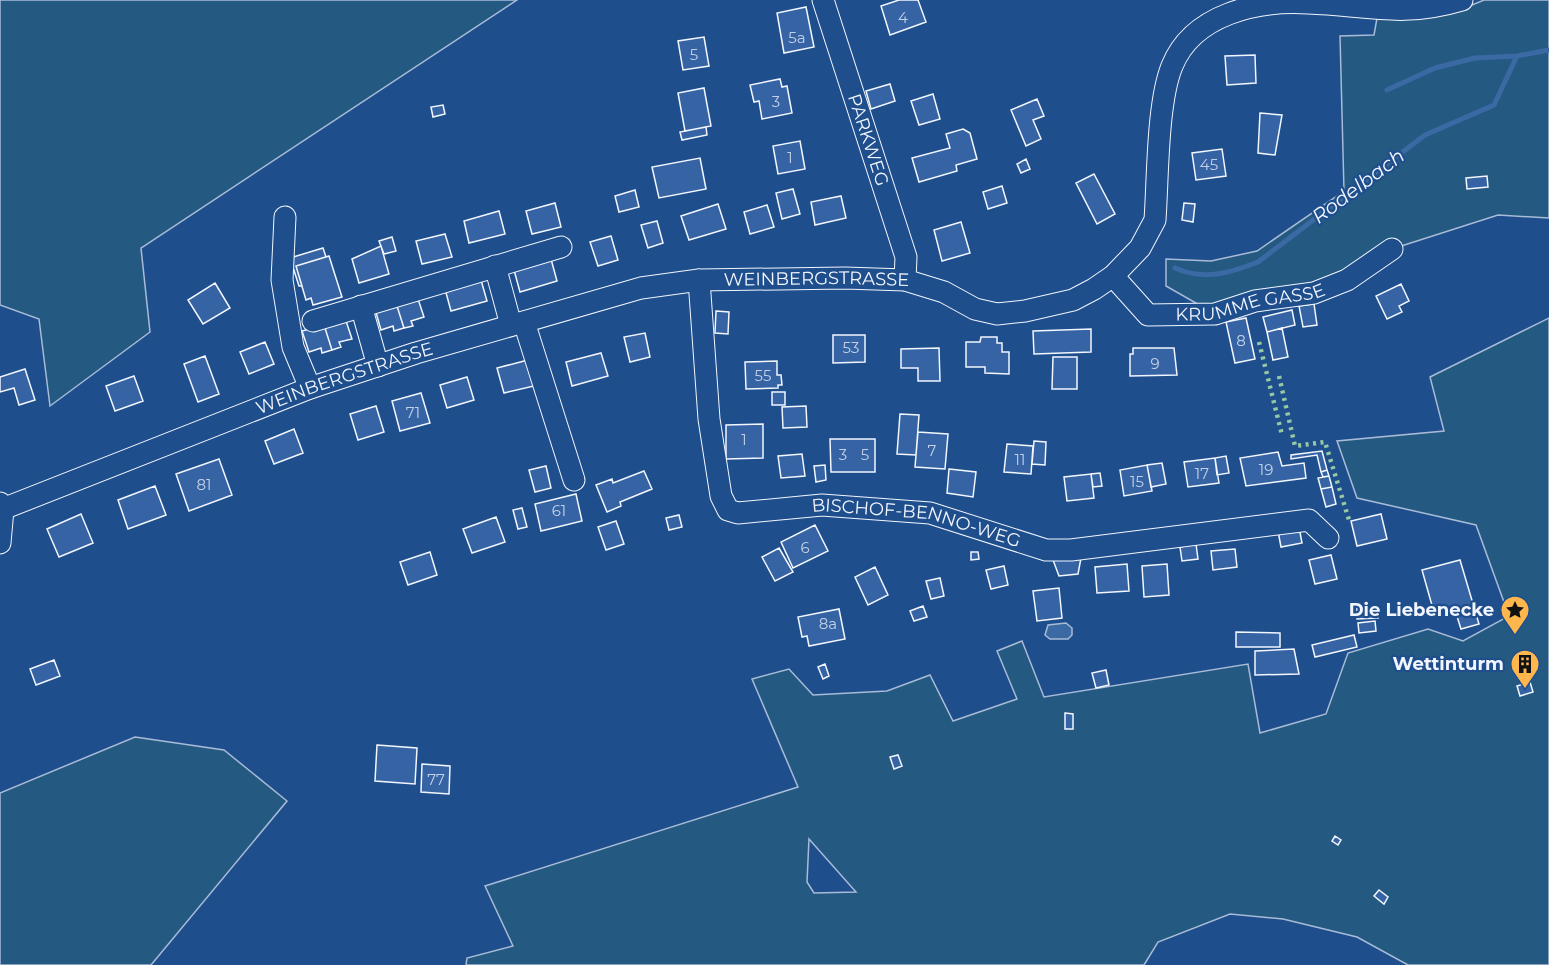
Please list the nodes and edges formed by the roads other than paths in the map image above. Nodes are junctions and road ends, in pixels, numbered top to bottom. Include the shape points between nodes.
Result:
1 (823, 0) edge
2 (1462, 0) edge
3 (285, 217) dead end
4 (561, 247) dead end
5 (1392, 249) dead end
6 (495, 267) junction
7 (1113, 276) junction
8 (699, 280) junction
9 (906, 280) junction
10 (361, 306) junction
11 (313, 321) dead end
12 (517, 323) junction
13 (378, 366) junction
14 (310, 388) junction
15 (574, 480) dead end
16 (1, 507) edge
17 (1328, 538) dead end
18 (0, 543) edge

1 - 9 street, PARKWEG via 906,256
2 - 7 street, WEINBERGSTRASSE via 1413,11 1270,4 1233,12 1204,26 1183,46 1166,89 1155,220 1140,248
3 - 14 street via 282,280 293,347
4 - 6 street
5 - 7 street, KRUMME GASSE via 1347,280 1314,293 1255,301 1215,314 1148,315
6 - 10 street
6 - 12 street
7 - 9 street, WEINBERGSTRASSE via 1073,300 997,314 975,309 944,292
8 - 9 street, WEINBERGSTRASSE
8 - 12 street, WEINBERGSTRASSE via 641,288
8 - 17 street, BISCHOF-BENNO-WEG via 709,419 721,496 728,510 738,513 822,505 930,513 1046,550 1309,520
10 - 11 street
10 - 13 street
12 - 13 street, WEINBERGSTRASSE
12 - 15 street
13 - 14 street, WEINBERGSTRASSE
14 - 16 street, WEINBERGSTRASSE
16 - 18 street

